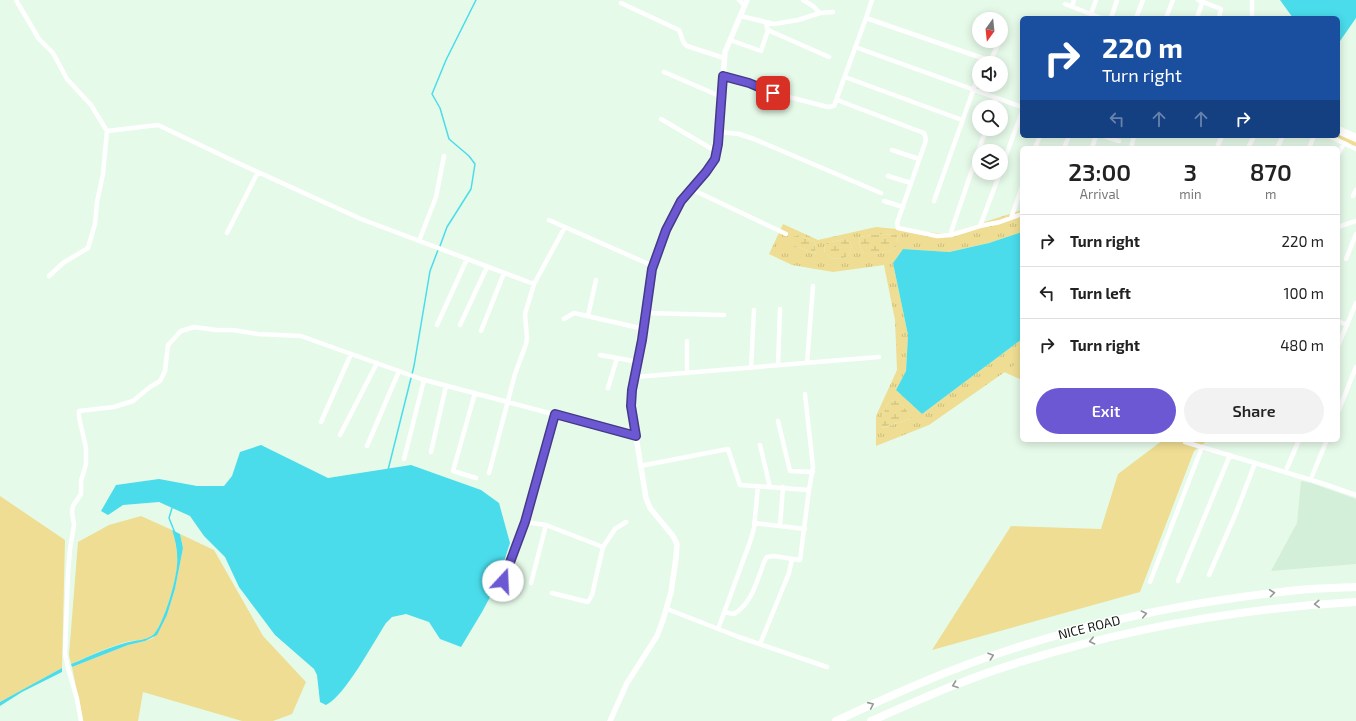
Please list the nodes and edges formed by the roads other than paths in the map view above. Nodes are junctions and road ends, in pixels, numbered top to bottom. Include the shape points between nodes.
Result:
1 (16, 0) edge
2 (739, 0) edge
3 (803, 0) edge
4 (872, 0) edge
5 (1074, 0) edge
6 (1096, 0) edge
7 (1117, 0) edge
8 (1143, 0) edge
9 (1172, 0) edge
10 (1252, 0) edge
11 (1201, 1) edge
12 (621, 3) dead end
13 (746, 3) edge
14 (1065, 4) dead end
15 (1072, 6) junction
16 (833, 12) dead end
17 (820, 13) junction
18 (1091, 14) junction
19 (741, 16) junction
20 (1096, 16) edge
21 (1112, 16) edge
22 (1137, 16) edge
23 (1167, 16) edge
24 (1197, 16) edge
25 (1219, 16) edge
26 (1252, 16) edge
27 (866, 18) junction
28 (766, 22) junction
29 (768, 30) junction
30 (730, 40) junction
31 (855, 47) junction
32 (976, 56) edge
33 (829, 57) dead end
34 (724, 58) junction
35 (664, 72) dead end
36 (723, 76) junction
37 (845, 77) junction
38 (972, 90) edge
39 (972, 92) edge
40 (979, 92) edge
41 (722, 97) junction
42 (996, 98) joint
43 (837, 100) junction
44 (1020, 106) edge
45 (1020, 117) edge
46 (661, 119) dead end
47 (962, 120) junction
48 (1340, 129) edge
49 (108, 131) junction
50 (719, 132) junction
51 (1340, 133) edge
52 (984, 136) edge
53 (1356, 136) edge
54 (1110, 138) edge
55 (1221, 138) edge
56 (1333, 138) edge
57 (1356, 140) edge
58 (1119, 141) dead end
59 (1344, 143) junction
60 (1218, 146) dead end
61 (1356, 149) edge
62 (892, 150) dead end
63 (1008, 150) edge
64 (1340, 151) edge
65 (717, 152) junction
66 (444, 156) dead end
67 (919, 159) junction
68 (258, 172) junction
69 (888, 176) dead end
70 (997, 180) edge
71 (911, 183) junction
72 (691, 189) junction
73 (1356, 190) edge
74 (881, 193) dead end
75 (1020, 193) edge
76 (1353, 196) dead end
77 (884, 201) dead end
78 (934, 201) dead end
79 (903, 207) junction
80 (1020, 215) edge
81 (1011, 218) junction
82 (549, 220) dead end
83 (1356, 221) edge
84 (980, 226) junction
85 (565, 227) junction
86 (1340, 227) edge
87 (227, 233) dead end
88 (786, 234) dead end
89 (1356, 234) edge
90 (951, 235) junction
91 (419, 241) junction
92 (467, 259) junction
93 (1346, 260) dead end
94 (653, 266) junction
95 (487, 267) junction
96 (504, 273) junction
97 (49, 276) dead end
98 (596, 280) dead end
99 (534, 284) junction
100 (813, 286) dead end
101 (1356, 303) edge
102 (780, 309) dead end
103 (754, 310) dead end
104 (646, 313) junction
105 (724, 315) dead end
106 (588, 316) junction
107 (564, 319) dead end
108 (1340, 322) edge
109 (437, 325) dead end
110 (460, 325) dead end
111 (1347, 325) junction
112 (644, 329) junction
113 (481, 330) dead end
114 (687, 341) dead end
115 (1340, 341) edge
116 (351, 354) junction
117 (600, 355) dead end
118 (879, 357) dead end
119 (617, 358) junction
120 (638, 362) junction
121 (377, 363) junction
122 (807, 363) junction
123 (778, 365) junction
124 (1356, 367) edge
125 (751, 368) junction
126 (399, 371) junction
127 (687, 373) junction
128 (635, 377) junction
129 (424, 380) junction
130 (446, 386) junction
131 (608, 388) dead end
132 (474, 393) junction
133 (805, 394) dead end
134 (508, 402) junction
135 (1340, 407) edge
136 (555, 414) junction
137 (778, 421) dead end
138 (320, 422) dead end
139 (340, 435) dead end
140 (636, 436) junction
141 (1185, 442) dead end
142 (1298, 442) edge
143 (1326, 442) edge
144 (760, 445) dead end
145 (367, 446) dead end
146 (1202, 447) junction
147 (431, 452) dead end
148 (1230, 455) junction
149 (404, 459) dead end
150 (1255, 463) junction
151 (640, 466) junction
152 (1287, 468) dead end
153 (813, 472) junction
154 (489, 473) dead end
155 (1312, 476) dead end
156 (476, 478) dead end
157 (758, 486) junction
158 (770, 487) junction
159 (782, 487) junction
160 (809, 490) junction
161 (1356, 495) edge
162 (525, 522) junction
163 (626, 522) dead end
164 (754, 523) junction
165 (546, 525) junction
166 (780, 526) junction
167 (805, 529) junction
168 (603, 547) junction
169 (792, 559) junction
170 (1209, 575) dead end
171 (1178, 580) dead end
172 (503, 581) dead end
173 (1150, 582) dead end
174 (531, 584) dead end
175 (1356, 587) edge
176 (552, 593) dead end
177 (1356, 602) edge
178 (667, 609) junction
179 (724, 612) junction
180 (718, 629) junction
181 (760, 644) junction
182 (827, 667) dead end
183 (81, 721) edge
184 (610, 721) edge
185 (836, 721) edge
186 (871, 721) edge

1 - 49 street via 39,39 53,53 67,79 91,105
2 - 13 street
3 - 17 street
4 - 27 street
5 - 15 street
6 - 18 street
7 - 21 street
8 - 22 street
9 - 23 street
10 - 26 street
11 - 24 street
11 - 25 street via 1221,9
12 - 34 street via 679,30 683,43 687,46
13 - 19 street
14 - 15 street
15 - 18 street
16 - 17 street
17 - 28 street via 785,23
18 - 20 street
19 - 28 street
19 - 30 street
27 - 31 street
27 - 32 street
28 - 29 street
29 - 30 street via 761,51
29 - 33 street
30 - 34 street
31 - 37 street
31 - 38 street
34 - 36 street
35 - 41 street
36 - 41 street
36 - 43 street via 773,93 828,107 834,106
37 - 43 street
37 - 47 street
39 - 47 street
40 - 42 street
41 - 50 street
42 - 44 street
43 - 67 street via 924,133 926,139
45 - 63 street
46 - 65 street
47 - 78 street
48 - 53 street
49 - 68 street via 158,125
49 - 97 street via 95,224 88,248 63,263
50 - 65 street
50 - 74 street via 754,139
51 - 57 street
52 - 90 street
54 - 58 street
55 - 60 street
56 - 59 street
59 - 61 street
59 - 64 street
62 - 67 street
65 - 72 street via 706,172
66 - 91 street via 436,197
67 - 71 street
68 - 87 street
68 - 91 street via 361,219
69 - 71 street
70 - 84 street
71 - 79 street
72 - 88 street
72 - 94 street via 670,219
73 - 76 street
75 - 81 street
77 - 79 street
79 - 90 street via 897,223 898,228 937,236
80 - 81 street
81 - 84 street
82 - 85 street
83 - 86 street
84 - 90 street
85 - 94 street
85 - 99 street
89 - 93 street
91 - 92 street
92 - 95 street
92 - 109 street
94 - 104 street
95 - 96 street
95 - 110 street
96 - 99 street
96 - 113 street
98 - 106 street
99 - 134 street via 525,314 526,344
100 - 122 street
101 - 111 street
102 - 123 street
103 - 125 street
104 - 105 street
104 - 112 street
106 - 107 street via 574,313
106 - 112 street
108 - 111 street
111 - 115 street
112 - 120 street
114 - 127 street
116 - 121 street
116 - 138 street
116 - 183 street via 301,336 194,327 181,331 168,345 165,371 160,380 133,401 114,407 79,411 78,417 86,448 86,464 81,481 81,494 72,512 74,525 70,548 65,654
117 - 119 street
118 - 122 street
119 - 120 street
119 - 131 street
120 - 128 street
121 - 126 street
121 - 139 street
122 - 123 street
123 - 125 street
124 - 135 street
125 - 127 street
126 - 129 street
126 - 145 street
127 - 128 street
128 - 140 street via 631,406
129 - 130 street
129 - 149 street
130 - 132 street
130 - 147 street
132 - 134 street
132 - 156 street via 453,471
133 - 153 street
134 - 136 street
134 - 154 street
136 - 140 street
136 - 162 street
137 - 153 street via 790,471
140 - 151 street
141 - 146 street
142 - 152 street
143 - 155 street
144 - 158 street
146 - 148 street
146 - 173 street
148 - 150 street
148 - 171 street
150 - 161 street
150 - 170 street
151 - 157 street via 728,450 740,485
151 - 178 street via 650,508 677,544
153 - 160 street
157 - 158 street
157 - 164 street
158 - 159 street
159 - 160 street
159 - 166 street
160 - 167 street
162 - 165 street
162 - 172 street
163 - 168 street via 615,529
164 - 166 street
164 - 179 street via 750,542
165 - 168 street
165 - 174 street
166 - 167 street
167 - 169 street via 800,560
168 - 176 street via 592,595 588,602
169 - 179 street via 767,557 749,600 734,614
169 - 181 street via 789,573
185 -> 175 highway, NICE ROAD via 924,681 983,659 1093,626 1230,599 1299,590
177 -> 186 highway, NICE ROAD via 1280,607 1212,616 1084,643 976,677
178 - 180 street
178 - 184 street via 656,636 627,683
179 - 180 street
180 - 181 street
181 - 182 street

